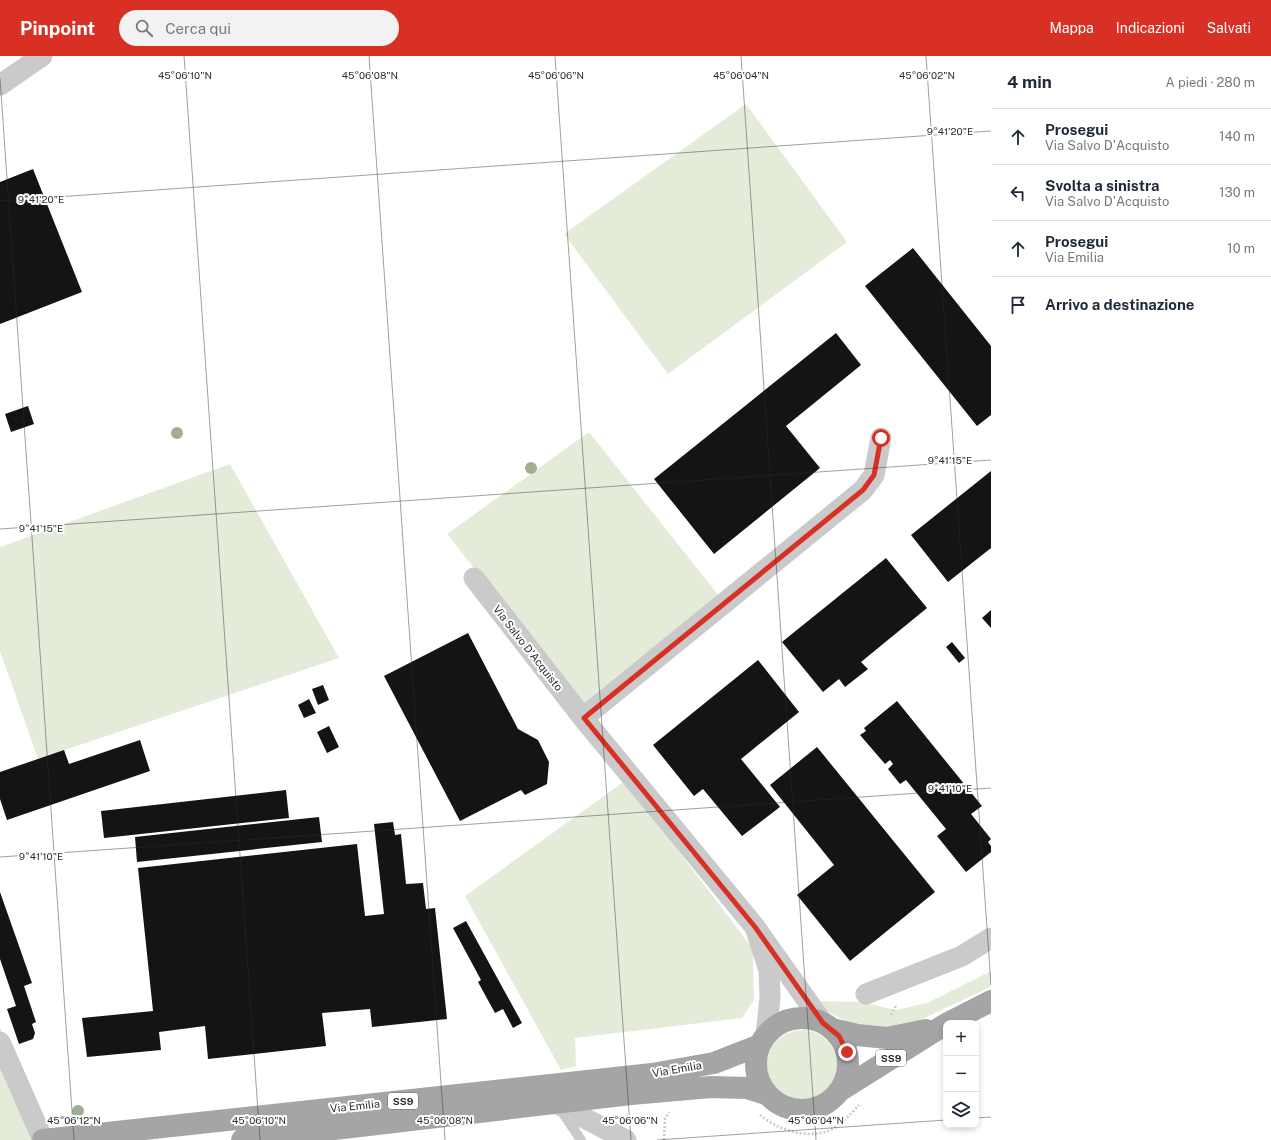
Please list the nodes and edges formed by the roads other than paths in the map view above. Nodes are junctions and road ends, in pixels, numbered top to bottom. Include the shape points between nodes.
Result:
1 (42, 56) edge
2 (0, 85) edge
3 (881, 438) dead end
4 (474, 578) dead end
5 (584, 718) junction
6 (755, 927) junction
7 (991, 938) edge
8 (866, 994) dead end
9 (991, 1001) edge
10 (953, 1020) edge
11 (943, 1024) edge
12 (943, 1025) edge
13 (827, 1026) junction
14 (763, 1040) junction
15 (0, 1042) edge
16 (840, 1090) junction
17 (556, 1103) junction
18 (762, 1104) junction
19 (43, 1140) edge
20 (242, 1140) edge
21 (582, 1140) edge
22 (626, 1140) edge

1 - 2 street
3 - 5 street via 874,475 863,490
4 - 5 street, Via Salvo D'Acquisto
5 - 6 street, Via Salvo D'Acquisto
6 - 13 street, Via Salvo D'Acquisto
6 - 14 street, Via Salvo D'Acquisto via 769,970 770,998
7 - 8 street via 962,956
9 - 10 main road, Via Emilia / SS9
11 - 13 main road, Via Emilia / SS9 via 887,1038
12 - 16 main road, Via Emilia / SS9
13 - 14 main road, Via Emilia / SS9 via 810,1018 792,1019 776,1026
13 - 16 main road, Via Emilia / SS9 via 839,1036 847,1055 847,1073
14 - 18 main road, Via Emilia / SS9 via 756,1056
14 - 19 main road, Via Emilia / SS9 via 714,1063 652,1074
15 - 19 street
16 - 18 main road, Via Emilia / SS9 via 828,1103 807,1110 787,1108 776,1103
17 - 18 main road, Via Emilia / SS9 via 711,1087 747,1088
17 - 20 main road, Via Emilia / SS9
17 - 21 lane
17 - 22 street

